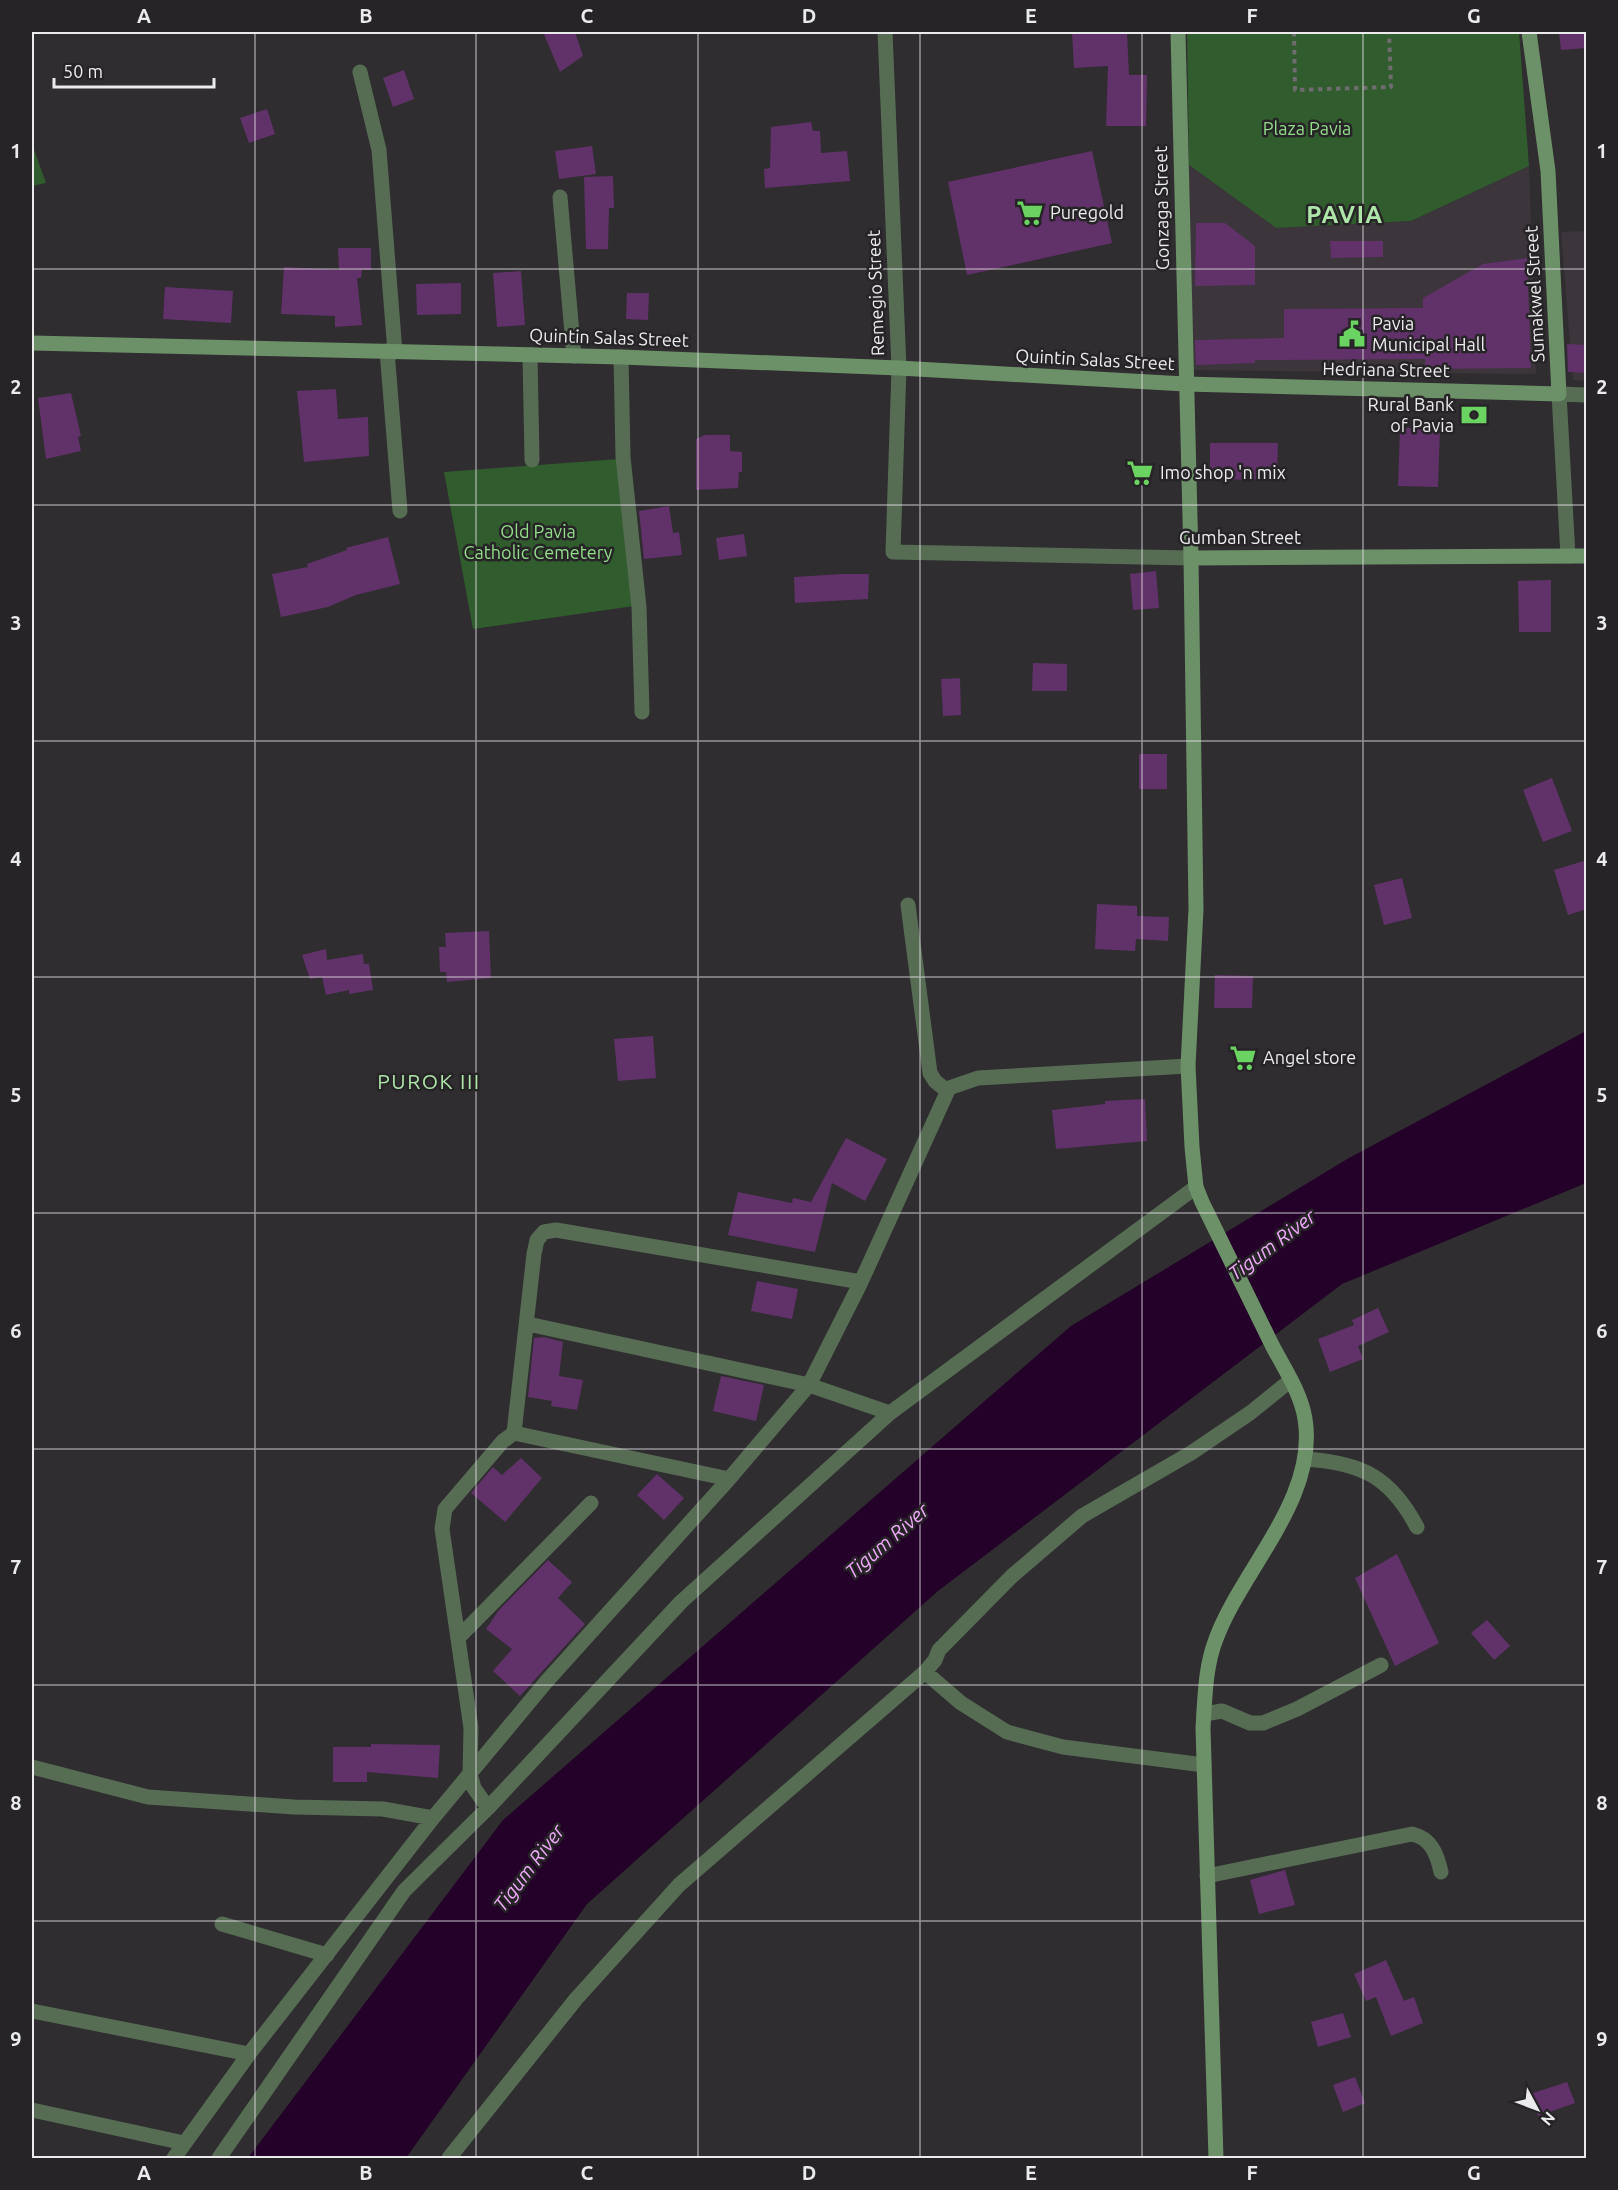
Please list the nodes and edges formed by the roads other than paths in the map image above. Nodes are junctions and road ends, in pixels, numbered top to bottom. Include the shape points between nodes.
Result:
1 (885, 32) edge
2 (1178, 32) edge
3 (1529, 32) edge
4 (360, 72) dead end
5 (560, 197) dead end
6 (32, 343) edge
7 (391, 352) junction
8 (531, 355) junction
9 (574, 356) junction
10 (621, 357) junction
11 (898, 368) junction
12 (1185, 384) junction
13 (1559, 394) junction
14 (1587, 395) edge
15 (532, 460) dead end
16 (400, 511) dead end
17 (893, 552) joint
18 (1568, 556) junction
19 (1587, 556) edge
20 (1191, 558) junction
21 (642, 712) dead end
22 (908, 905) dead end
23 (1188, 1066) junction
24 (947, 1091) junction
25 (1196, 1187) junction
26 (861, 1282) junction
27 (528, 1324) junction
28 (1291, 1380) junction
29 (809, 1385) junction
30 (890, 1413) junction
31 (514, 1433) junction
32 (1305, 1459) junction
33 (729, 1479) junction
34 (591, 1503) dead end
35 (1417, 1527) dead end
36 (458, 1638) junction
37 (1381, 1665) dead end
38 (925, 1672) junction
39 (1204, 1714) junction
40 (1204, 1765) junction
41 (32, 1767) edge
42 (470, 1774) junction
43 (488, 1808) junction
44 (433, 1818) junction
45 (1441, 1872) dead end
46 (1207, 1876) junction
47 (222, 1924) dead end
48 (327, 1955) junction
49 (32, 2011) edge
50 (249, 2054) junction
51 (32, 2110) edge
52 (184, 2143) junction
53 (174, 2158) edge
54 (219, 2158) edge
55 (449, 2158) edge
56 (1215, 2158) edge

1 - 11 street, Remegio Street
2 - 12 main road, Gonzaga Street
3 - 13 main road, Sumakwel Street via 1548,171
4 - 7 street via 380,150
5 - 9 street
6 - 7 main road, Quintin Salas Street
7 - 8 main road, Quintin Salas Street
7 - 16 street
8 - 9 main road, Quintin Salas Street
8 - 15 street
9 - 10 main road, Quintin Salas Street
10 - 11 main road, Quintin Salas Street
10 - 21 street via 623,457 639,607
11 - 12 main road, Quintin Salas Street
11 - 17 street, Remegio Street
12 - 13 main road, Hedriana Street
12 - 20 main road, Gonzaga Street
13 - 14 street, Hedriana Street
13 - 18 street, Sumakwel Street
17 - 20 street, Gumban Street
18 - 19 main road, Gumban Street
18 - 20 main road, Gumban Street
20 - 23 main road, Gonzaga Street via 1196,909
22 - 24 street via 930,1073
23 - 24 street via 978,1078
23 - 25 main road, Gonzaga Street
24 - 26 street
25 - 28 main road, Gonzaga Street
25 - 30 street
26 - 27 street via 556,1230 544,1232 537,1240
26 - 29 street
27 - 29 street
27 - 31 street
28 - 32 main road, Gonzaga Street via 1305,1418
28 - 38 street via 1191,1453 1082,1516 1012,1576 939,1650
29 - 30 street
29 - 33 street
30 - 43 street via 681,1602
31 - 33 street
31 - 36 street via 445,1509 442,1518
32 - 35 street via 1348,1464 1378,1477 1394,1491
32 - 39 main road, Gonzaga Street via 1290,1501 1216,1638 1208,1667
33 - 42 street via 546,1682
34 - 36 street
36 - 42 street via 471,1728
37 - 39 street via 1263,1723 1250,1723 1222,1711
38 - 40 street via 961,1703 1007,1732 1063,1747
38 - 55 street via 679,1886 576,1998
39 - 40 main road, Gonzaga Street
40 - 46 main road, Gonzaga Street
41 - 44 street via 148,1797 383,1809
42 - 43 street via 474,1788
42 - 44 street
43 - 54 street via 404,1892
44 - 48 street
45 - 46 street via 1437,1854 1429,1843 1412,1834
46 - 56 main road, Gonzaga Street
47 - 48 street
48 - 50 street
49 - 50 street
50 - 52 street
51 - 52 street
52 - 53 street

